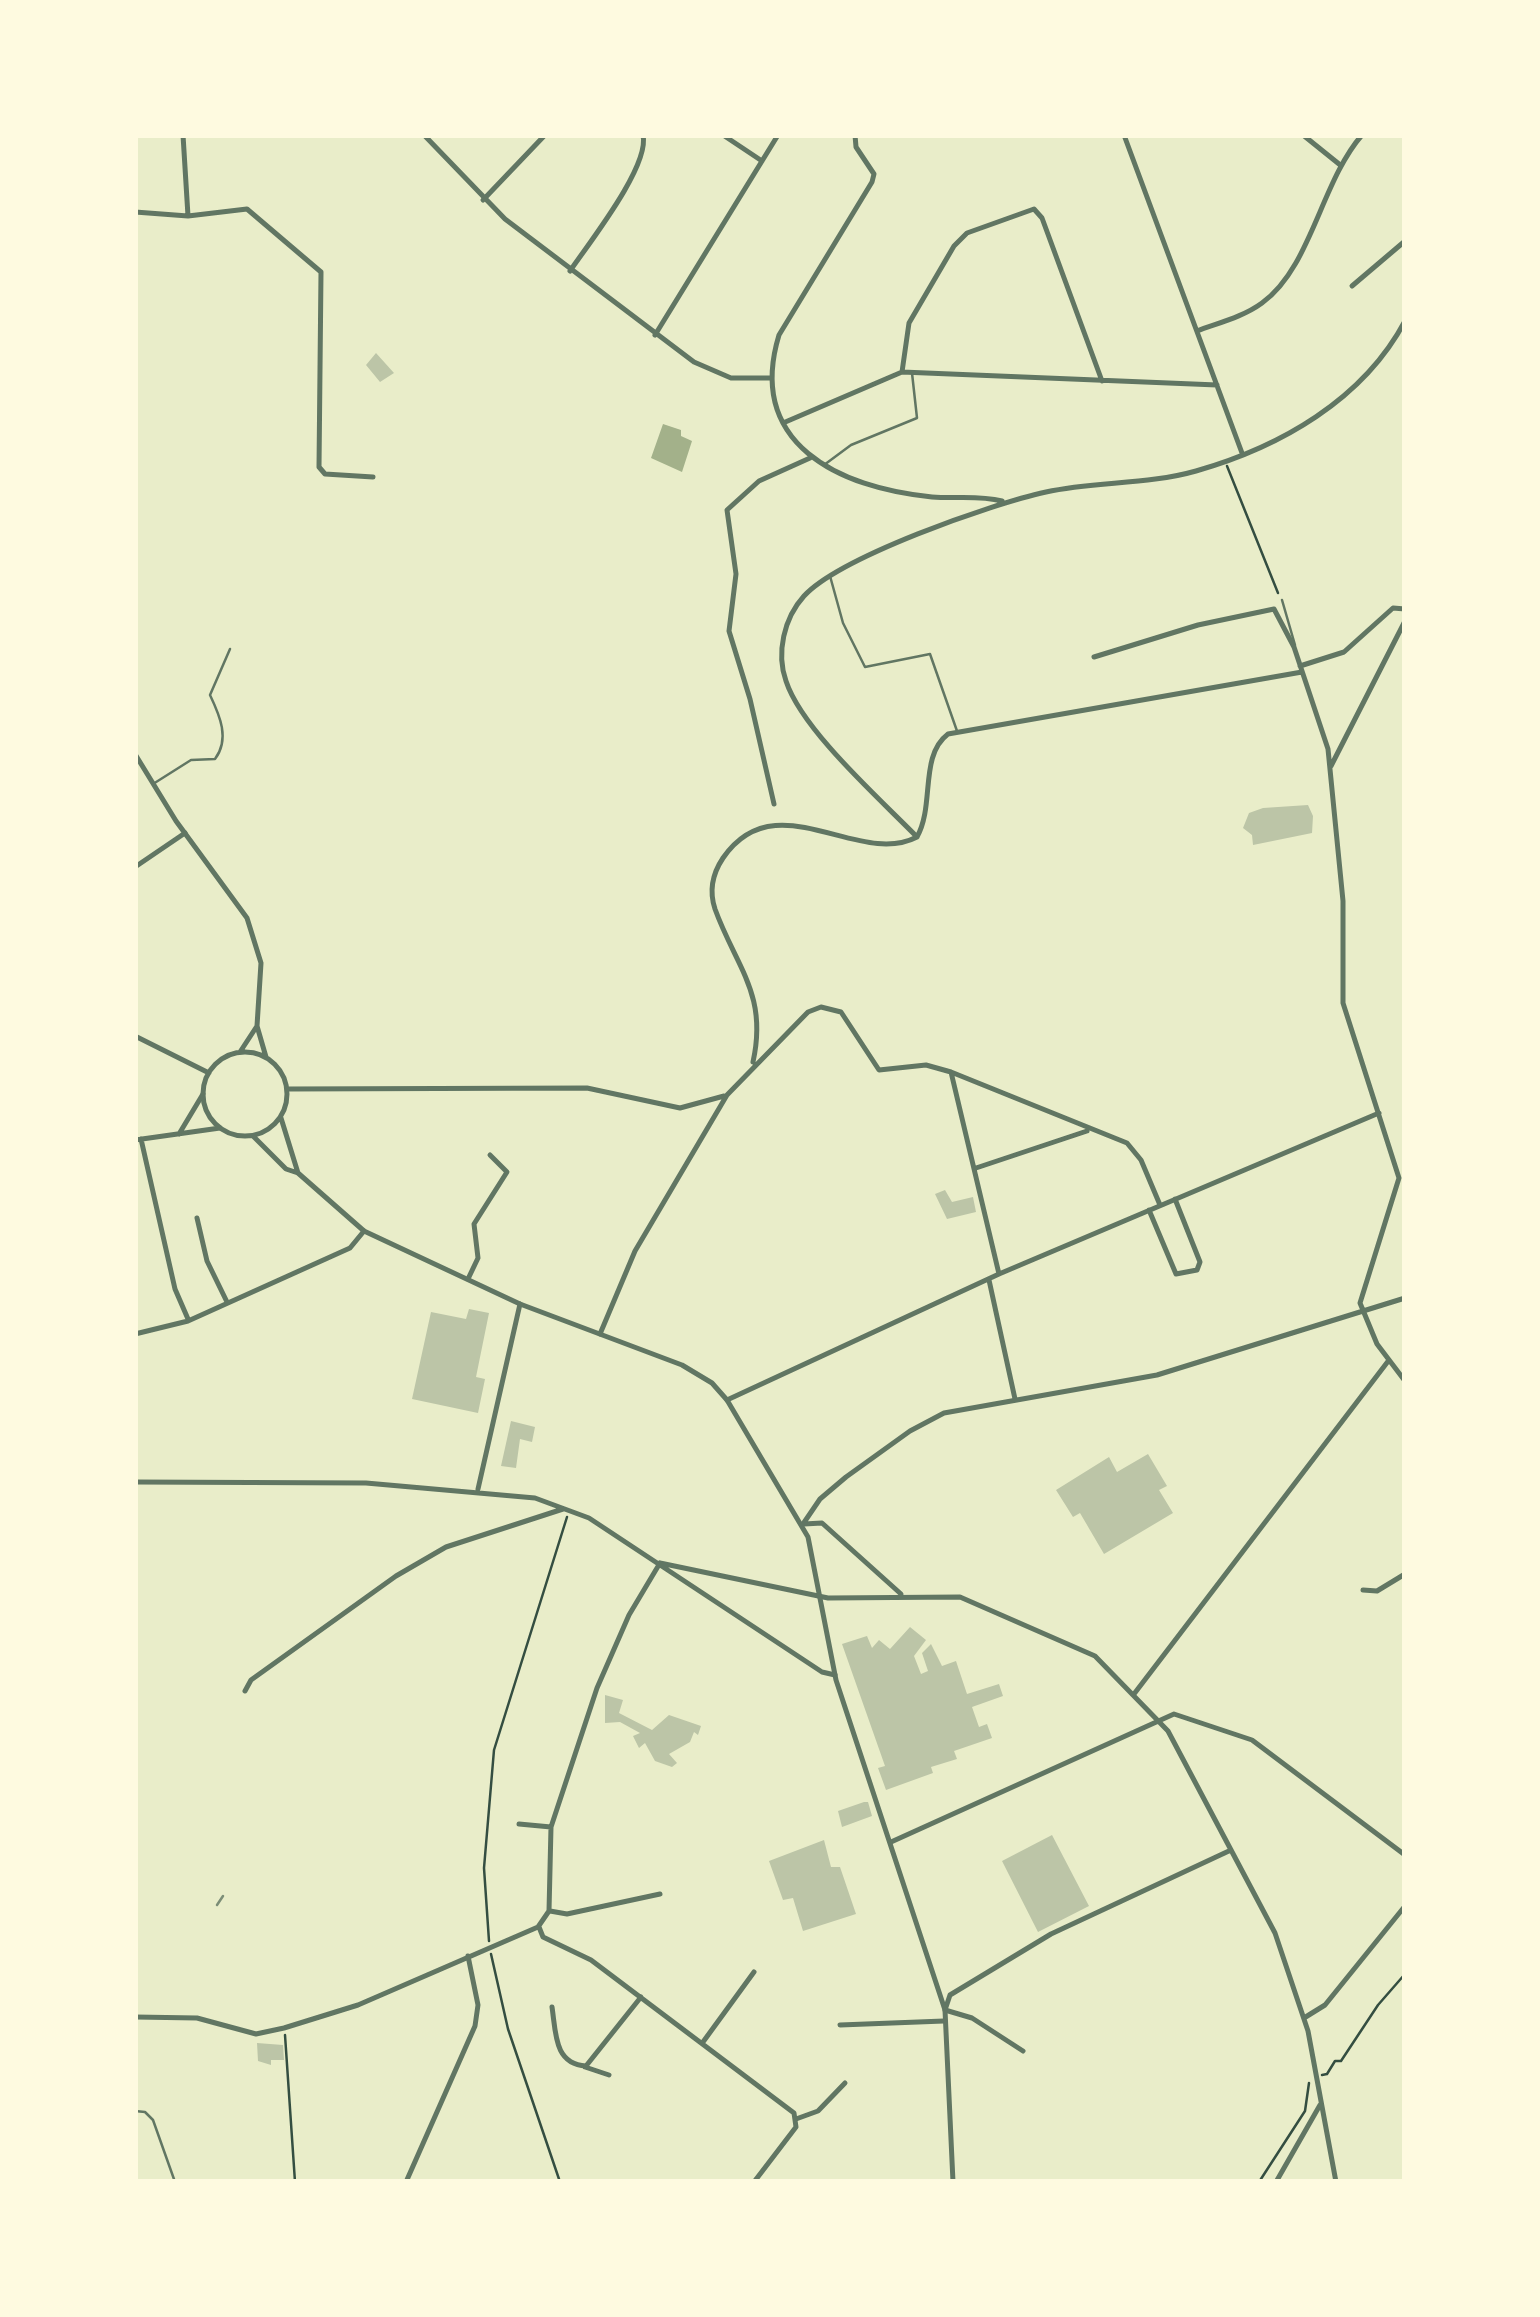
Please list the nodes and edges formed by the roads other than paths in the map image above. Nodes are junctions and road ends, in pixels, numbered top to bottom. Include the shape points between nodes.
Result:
1 (183, 135) edge
2 (424, 135) edge
3 (545, 135) edge
4 (643, 135) edge
5 (723, 135) edge
6 (778, 135) edge
7 (855, 135) edge
8 (1124, 135) edge
9 (1303, 135) edge
10 (1362, 135) edge
11 (762, 161) junction
12 (1339, 164) junction
13 (483, 200) junction
14 (135, 212) edge
15 (188, 216) junction
16 (1405, 241) edge
17 (570, 271) junction
18 (1352, 286) dead end
19 (1405, 321) edge
20 (1196, 332) junction
21 (655, 334) junction
22 (902, 372) junction
23 (912, 373) junction
24 (771, 378) junction
25 (1102, 380) junction
26 (1217, 385) junction
27 (784, 423) junction
28 (1242, 453) junction
29 (810, 458) junction
30 (823, 466) junction
31 (373, 478) dead end
32 (1005, 502) junction
33 (830, 576) junction
34 (1282, 600) road end
35 (1405, 609) edge
36 (1405, 621) edge
37 (1294, 646) junction
38 (230, 649) dead end
39 (1094, 657) dead end
40 (1301, 669) junction
41 (957, 732) junction
42 (135, 754) edge
43 (1331, 767) junction
44 (152, 784) junction
45 (774, 804) dead end
46 (185, 833) junction
47 (917, 837) junction
48 (135, 868) edge
49 (257, 1026) junction
50 (135, 1036) edge
51 (240, 1052) junction
52 (266, 1057) junction
53 (752, 1065) junction
54 (208, 1072) junction
55 (951, 1072) junction
56 (288, 1089) junction
57 (203, 1094) junction
58 (727, 1095) junction
59 (1378, 1113) junction
60 (281, 1118) junction
61 (220, 1128) junction
62 (1088, 1131) junction
63 (179, 1134) junction
64 (253, 1136) junction
65 (138, 1139) edge
66 (490, 1154) dead end
67 (1405, 1165) edge
68 (976, 1168) junction
69 (1397, 1168) junction
70 (298, 1172) junction
71 (1175, 1199) junction
72 (1160, 1205) junction
73 (1149, 1210) junction
74 (197, 1218) dead end
75 (364, 1230) junction
76 (999, 1274) junction
77 (468, 1280) junction
78 (988, 1280) junction
79 (1405, 1298) edge
80 (227, 1302) junction
81 (520, 1304) junction
82 (1361, 1310) junction
83 (188, 1320) junction
84 (135, 1334) edge
85 (603, 1336) junction
86 (1390, 1360) junction
87 (1405, 1381) edge
88 (727, 1400) junction
89 (1015, 1400) junction
90 (135, 1482) edge
91 (478, 1490) junction
92 (569, 1509) junction
93 (803, 1524) junction
94 (660, 1563) junction
95 (1405, 1574) edge
96 (1362, 1590) dead end
97 (820, 1596) junction
98 (903, 1596) junction
99 (835, 1675) junction
100 (245, 1691) dead end
101 (1134, 1694) junction
102 (1158, 1720) junction
103 (519, 1824) dead end
104 (551, 1828) junction
105 (891, 1842) junction
106 (1232, 1850) junction
107 (1405, 1855) edge
108 (660, 1894) dead end
109 (1405, 1906) edge
110 (549, 1912) junction
111 (538, 1927) junction
112 (468, 1956) junction
113 (754, 1972) dead end
114 (641, 1998) junction
115 (552, 2007) dead end
116 (945, 2010) junction
117 (135, 2017) edge
118 (1304, 2018) junction
119 (944, 2021) junction
120 (840, 2025) dead end
121 (702, 2043) junction
122 (1023, 2051) dead end
123 (582, 2066) junction
124 (609, 2075) dead end
125 (844, 2083) dead end
126 (1322, 2103) junction
127 (135, 2111) edge
128 (795, 2119) junction
129 (175, 2182) edge
130 (406, 2182) edge
131 (754, 2182) edge
132 (954, 2182) edge
133 (1276, 2182) edge
134 (1336, 2182) edge

1 - 15 street
2 - 13 street
3 - 13 street
4 - 17 street via 646,146 636,170
5 - 11 street
6 - 11 street
7 - 24 street via 872,182 785,322
8 - 20 street
9 - 12 street
10 - 12 street
11 - 21 street
12 - 20 street via 1281,284 1251,310
13 - 17 street
14 - 15 street
15 - 31 street via 247,209 321,272 319,467 325,474
16 - 18 street
17 - 21 street
19 - 28 street via 1371,374 1334,407
20 - 26 street
21 - 24 street via 709,372
22 - 23 street
22 - 25 street via 908,322 954,246 967,233 1034,210
22 - 27 street
23 - 25 street
23 - 30 lane via 917,418 844,448
24 - 27 street
25 - 26 street
26 - 28 street
27 - 29 street
28 - 32 street via 1159,478
29 - 30 street
29 - 45 street via 759,480 726,510 736,574 729,631
30 - 32 street via 933,497
32 - 33 street
33 - 41 lane via 865,666 930,654
33 - 47 street via 803,597 786,625 786,682 845,762
34 - 37 lane
35 - 40 street via 1394,608 1344,652 1313,658
36 - 43 street
37 - 39 street via 1274,609
37 - 40 street
38 - 44 lane via 210,695 222,723 219,755 191,760
40 - 41 street
40 - 43 street
41 - 47 street via 932,752 926,821
42 - 44 street
43 - 59 street via 1343,901 1343,1004
44 - 46 street
46 - 48 street
46 - 49 street via 251,926 262,976
47 - 53 street via 881,844 803,826 763,827 733,844 711,890 754,991
49 - 51 street
49 - 52 street
50 - 54 street
51 - 52 street
51 - 54 street
52 - 56 street
53 - 55 street via 821,1007 840,1012 879,1070 926,1065
53 - 58 street
54 - 57 street
55 - 62 street
55 - 68 street
56 - 58 street via 587,1088 680,1108
56 - 60 street
57 - 61 street
57 - 63 street
58 - 85 street via 644,1234
59 - 69 street
59 - 71 street
60 - 64 street
60 - 70 street
61 - 63 street
61 - 64 street
62 - 68 street
62 - 72 street via 1127,1143
63 - 65 street
64 - 70 street via 286,1169
65 - 83 street
66 - 77 street via 507,1172 474,1224 478,1258
67 - 69 street
68 - 76 street
69 - 82 street via 1397,1196
70 - 75 street
71 - 72 street
71 - 73 street via 1200,1262 1197,1270 1176,1274
72 - 73 street
73 - 76 street
74 - 80 street
75 - 77 street
75 - 80 street via 350,1248
76 - 78 street
77 - 81 street
78 - 88 street
78 - 89 street
79 - 82 street
80 - 83 street
81 - 85 street
81 - 91 street
82 - 86 street
82 - 89 street via 1157,1375
83 - 84 street
85 - 88 street via 699,1374
86 - 87 street
86 - 101 street
88 - 93 street
89 - 93 street via 920,1424 820,1500
90 - 91 street via 366,1482
91 - 92 street
92 - 94 street
92 - 100 street via 446,1547 396,1576 251,1680
93 - 97 street
93 - 98 street via 822,1523
94 - 97 street
94 - 99 street
94 - 104 street via 612,1651
95 - 96 street via 1377,1591
97 - 98 street
97 - 99 street
98 - 101 street via 960,1597 1013,1616 1095,1656
99 - 105 street
101 - 102 street
102 - 105 street
102 - 106 street
102 - 107 street via 1174,1714 1252,1740
103 - 104 street
104 - 110 street
105 - 116 street
106 - 116 street via 1027,1947 950,1995
106 - 118 street via 1275,1933
108 - 110 street
109 - 118 street via 1319,2011
110 - 111 street
111 - 112 street
111 - 114 street via 555,1946 590,1960
112 - 117 street via 358,2005 256,2034 197,2018
112 - 130 street via 478,2005 475,2026
113 - 121 street
114 - 121 street
114 - 123 street
115 - 123 street via 561,2055
116 - 119 street
116 - 122 street via 972,2018
118 - 126 street
119 - 120 street
119 - 132 street
121 - 128 street
123 - 124 street
125 - 128 street via 818,2111
126 - 133 street
126 - 134 street
127 - 129 lane via 150,2116
128 - 131 street via 796,2127

